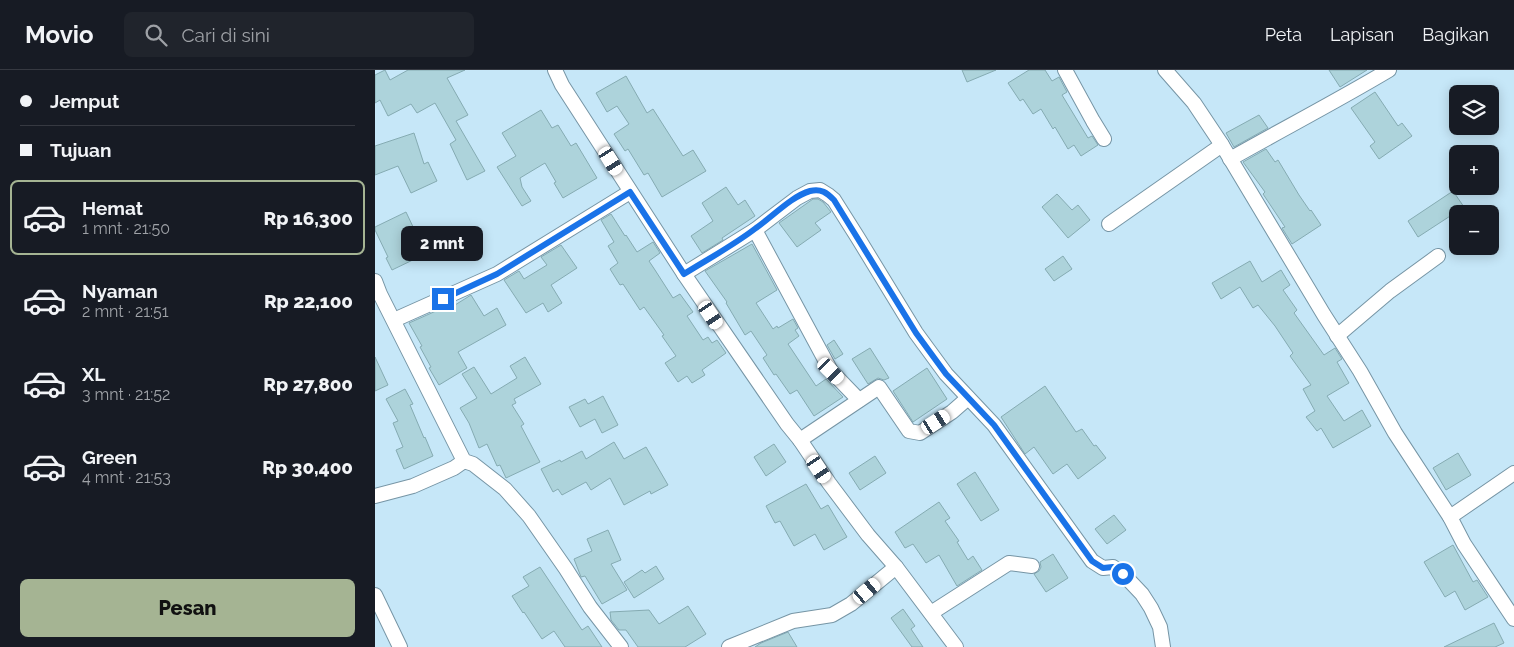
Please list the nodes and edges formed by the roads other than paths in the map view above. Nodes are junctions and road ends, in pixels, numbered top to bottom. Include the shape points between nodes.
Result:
1 (555, 70) edge
2 (1065, 70) edge
3 (1165, 70) edge
4 (1389, 70) edge
5 (1104, 139) dead end
6 (1222, 145) junction
7 (1230, 160) junction
8 (630, 192) junction
9 (1109, 224) dead end
10 (755, 230) junction
11 (1438, 256) dead end
12 (684, 274) junction
13 (375, 281) edge
14 (394, 320) junction
15 (1337, 336) junction
16 (968, 398) junction
17 (859, 400) junction
18 (800, 440) junction
19 (464, 461) junction
20 (1514, 473) edge
21 (375, 496) edge
22 (1450, 517) junction
23 (1032, 566) dead end
24 (896, 567) junction
25 (375, 595) edge
26 (931, 613) junction
27 (1514, 619) edge
28 (400, 647) edge
29 (621, 647) edge
30 (729, 647) edge
31 (956, 647) edge
32 (1163, 647) edge

1 - 8 street
2 - 5 street
3 - 6 street via 1194,102
4 - 7 street
6 - 7 street
6 - 9 street
7 - 15 street
8 - 12 street
8 - 14 street via 497,274
10 - 12 street
10 - 16 street via 810,191 820,190 828,195 916,333
10 - 17 street via 831,371
11 - 15 street
12 - 18 street
13 - 14 street
14 - 19 street
15 - 22 street via 1395,434
16 - 17 street via 920,433 909,431 879,387
16 - 32 street via 994,425 1092,561 1103,568 1113,567 1142,594 1160,627
17 - 18 street
18 - 24 street via 868,535
19 - 21 street via 413,486
19 - 29 street via 473,464 505,489 529,516
20 - 22 street
22 - 27 street
23 - 26 street via 1009,563
24 - 26 street
24 - 30 street via 833,615 793,622
25 - 28 street
26 - 31 street

